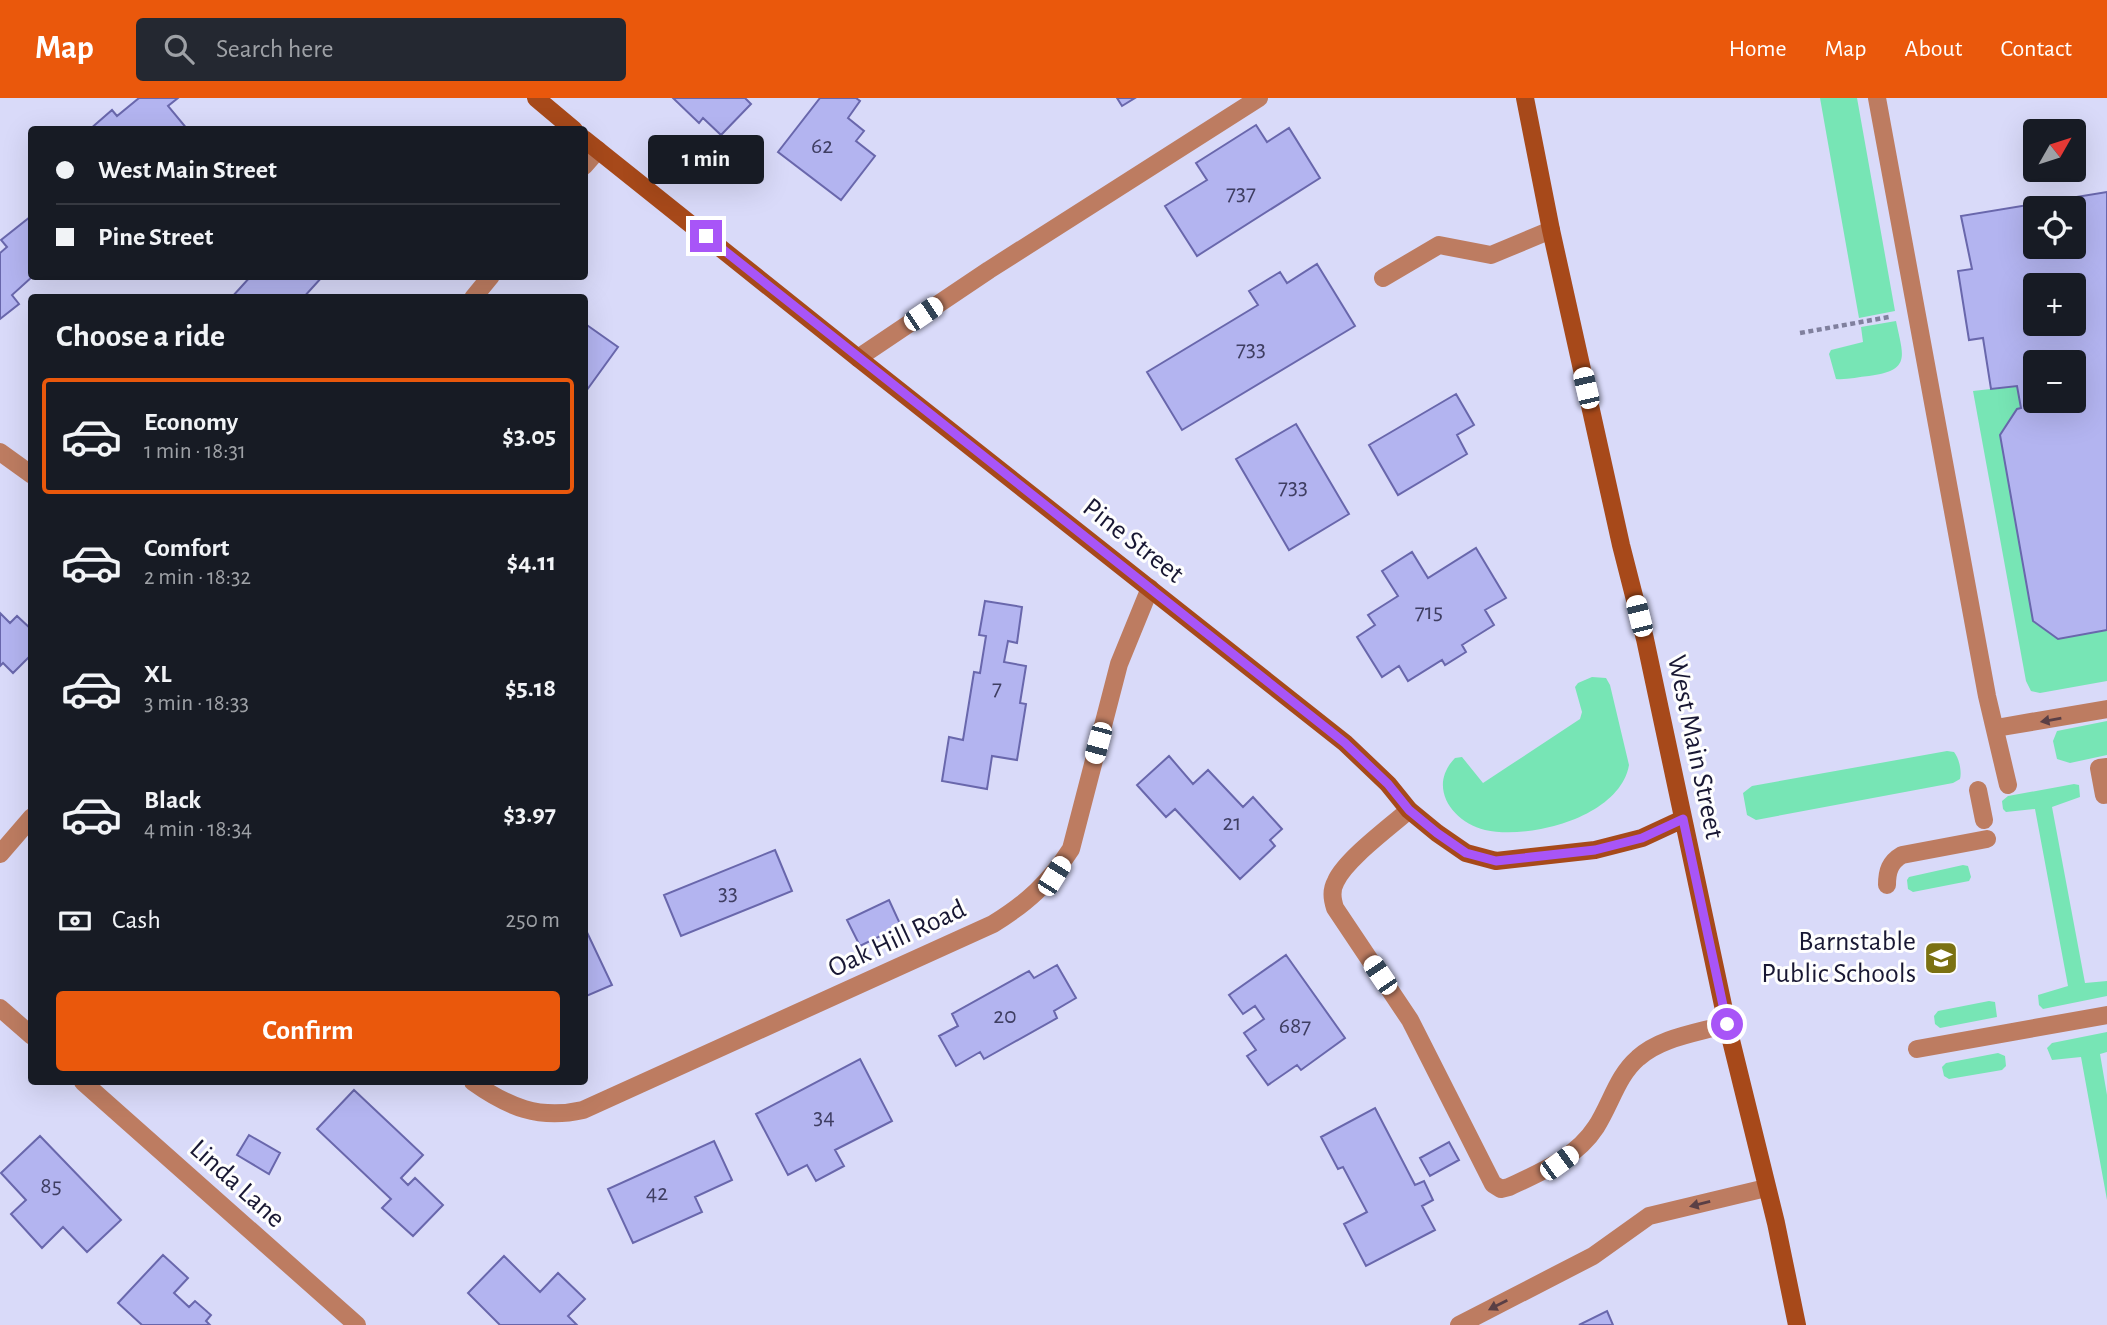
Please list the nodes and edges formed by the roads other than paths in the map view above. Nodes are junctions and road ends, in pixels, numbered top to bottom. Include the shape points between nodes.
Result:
1 (536, 98) edge
2 (1259, 98) edge
3 (1525, 98) edge
4 (1877, 98) edge
5 (568, 126) edge
6 (591, 144) edge
7 (1551, 230) junction
8 (1382, 278) dead end
9 (488, 280) edge
10 (476, 294) edge
11 (858, 358) junction
12 (0, 452) edge
13 (28, 472) edge
14 (1150, 588) junction
15 (2107, 709) edge
16 (1996, 728) junction
17 (2103, 768) edge
18 (2008, 785) dead end
19 (1978, 790) dead end
20 (2104, 795) dead end
21 (1409, 810) junction
22 (1683, 819) junction
23 (1984, 820) dead end
24 (28, 822) edge
25 (1987, 839) dead end
26 (0, 854) edge
27 (1886, 885) dead end
28 (0, 1008) edge
29 (2107, 1015) edge
30 (1727, 1024) junction
31 (28, 1032) edge
32 (1917, 1049) dead end
33 (86, 1085) edge
34 (478, 1085) edge
35 (1766, 1188) junction
36 (357, 1325) edge
37 (1459, 1325) edge
38 (1797, 1325) edge

1 - 5 main road
2 - 11 street
3 - 7 main road, West Main Street
4 - 16 street
6 - 11 main road, Pine Street
7 - 8 street via 1491,255 1439,245
7 - 22 main road, West Main Street
9 - 10 street
11 - 14 main road, Pine Street
12 - 13 street
14 - 21 main road, Pine Street via 1345,743
14 - 34 street, Oak Hill Road via 1119,664 1071,849 1054,876 1010,914 583,1111 542,1114 507,1102
15 -> 16 street
16 - 18 street
17 - 20 street
19 - 23 street
21 - 22 main road, Pine Street via 1466,853 1496,861 1595,850 1642,838
21 - 30 street via 1347,866 1336,880 1332,896 1335,908 1410,1020 1493,1184 1500,1189 1559,1163 1577,1149 1596,1128 1624,1072 1638,1057 1669,1040
22 - 30 main road, West Main Street
24 - 26 street
25 - 27 street via 1902,855 1889,868
28 - 31 street
29 - 32 street
30 - 35 main road, West Main Street
33 - 36 street, Linda Lane
35 -> 37 street via 1649,1216 1593,1256
35 - 38 main road, West Main Street

